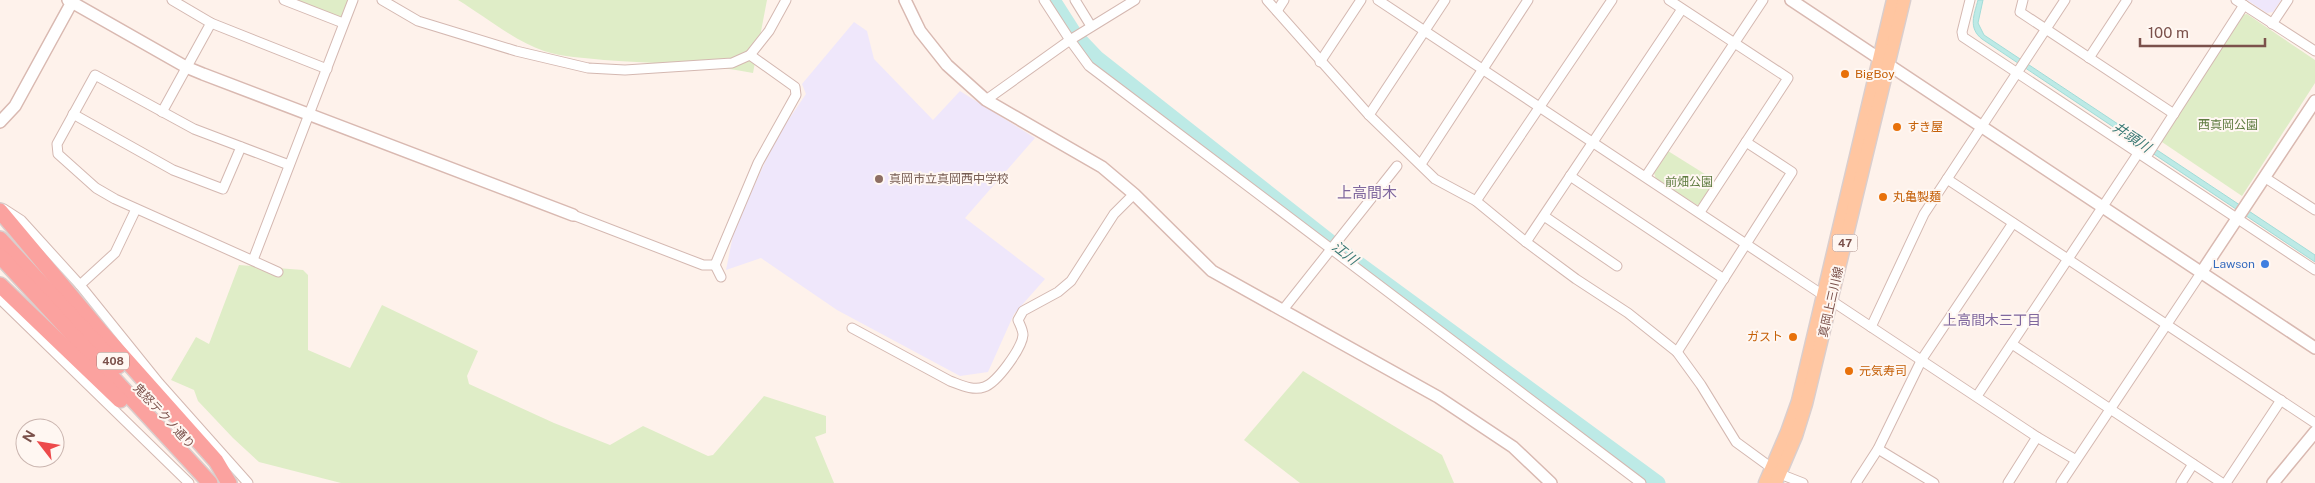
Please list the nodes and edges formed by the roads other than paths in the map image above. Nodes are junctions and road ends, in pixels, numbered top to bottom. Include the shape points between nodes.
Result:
1 (172, 0) edge
2 (284, 0) edge
3 (353, 0) edge
4 (382, 0) edge
5 (786, 0) edge
6 (904, 0) edge
7 (1044, 0) edge
8 (1075, 0) edge
9 (1135, 0) edge
10 (1266, 0) edge
11 (1284, 0) edge
12 (1361, 0) edge
13 (1378, 0) edge
14 (1445, 0) edge
15 (1528, 0) edge
16 (1612, 0) edge
17 (1669, 0) edge
18 (1763, 0) edge
19 (1791, 0) edge
20 (1893, 0) edge
21 (1904, 0) edge
22 (1970, 0) edge
23 (2023, 0) edge
24 (2065, 0) edge
25 (2127, 0) edge
26 (2288, 0) edge
27 (71, 1) edge
28 (2240, 3) edge
29 (1682, 9) junction
30 (1277, 11) junction
31 (343, 23) junction
32 (211, 24) junction
33 (2272, 24) junction
34 (1091, 26) junction
35 (1425, 30) junction
36 (2046, 30) junction
37 (1070, 40) junction
38 (1735, 44) junction
39 (2315, 51) edge
40 (750, 55) junction
41 (2089, 58) junction
42 (1320, 62) junction
43 (1883, 62) junction
44 (186, 67) junction
45 (328, 69) junction
46 (1483, 69) junction
47 (2017, 72) junction
48 (986, 100) junction
49 (2315, 101) edge
50 (1540, 106) junction
51 (162, 112) junction
52 (73, 114) junction
53 (2174, 114) junction
54 (310, 115) junction
55 (1369, 115) junction
56 (0, 122) edge
57 (1981, 127) junction
58 (1593, 142) junction
59 (1746, 142) junction
60 (241, 147) junction
61 (2142, 154) junction
62 (1421, 164) junction
63 (290, 165) junction
64 (1397, 166) dead end
65 (1570, 176) junction
66 (1646, 176) junction
67 (2264, 177) junction
68 (1947, 179) junction
69 (1134, 194) junction
70 (1476, 201) junction
71 (0, 206) edge
72 (136, 208) junction
73 (2103, 208) junction
74 (2315, 210) edge
75 (0, 211) edge
76 (1700, 212) junction
77 (573, 215) joint
78 (1544, 216) junction
79 (2237, 218) junction
80 (2012, 223) junction
81 (0, 239) edge
82 (1526, 242) junction
83 (1747, 244) junction
84 (1332, 248) junction
85 (0, 256) edge
86 (2068, 259) junction
87 (253, 260) junction
88 (715, 265) junction
89 (1617, 266) dead end
90 (2315, 270) edge
91 (278, 272) dead end
92 (2201, 273) junction
93 (721, 277) dead end
94 (1724, 279) junction
95 (0, 285) edge
96 (80, 285) junction
97 (1827, 297) junction
98 (0, 299) edge
99 (1282, 311) junction
100 (2166, 325) junction
101 (1871, 326) junction
102 (852, 328) dead end
103 (2012, 344) junction
104 (2315, 348) edge
105 (1677, 352) junction
106 (1922, 359) junction
107 (1977, 396) junction
108 (2280, 400) junction
109 (2110, 409) junction
110 (2315, 423) edge
111 (2315, 432) edge
112 (2037, 437) junction
113 (1878, 449) junction
114 (189, 460) junction
115 (2076, 460) junction
116 (2193, 464) junction
117 (1776, 475) edge
118 (182, 476) junction
119 (174, 483) edge
120 (188, 483) edge
121 (210, 483) edge
122 (228, 483) edge
123 (248, 483) edge
124 (1551, 483) edge
125 (1641, 483) edge
126 (1765, 483) edge
127 (1803, 483) edge
128 (1856, 483) edge
129 (1934, 483) edge
130 (2008, 483) edge
131 (2061, 483) edge
132 (2181, 483) edge
133 (2224, 483) edge
134 (2273, 483) edge

1 - 32 street
2 - 31 street
3 - 31 street
4 - 40 street via 418,21 516,51 588,68 625,70 732,63
5 - 40 street via 769,31
6 - 48 street via 920,31 947,66
7 - 37 street
8 - 34 street
9 - 34 street
10 - 30 street
11 - 30 street
12 - 42 street
13 - 35 street
14 - 35 street
15 - 46 street
16 - 50 street
17 - 29 street
18 - 38 street
19 - 43 street
20 - 43 main road, 真岡上三川線 / 47
21 - 43 main road, 真岡上三川線 / 47
22 - 47 street via 1963,37
23 - 36 street via 2020,12
24 - 36 street
25 - 41 street
26 - 33 street
27 - 44 street
27 - 56 street via 15,106
28 - 33 street
28 - 53 street
29 - 38 street
29 - 58 street
30 - 42 street
31 - 45 street
32 - 44 street
32 - 45 street
33 - 39 street
34 - 37 street
35 - 46 street
35 - 55 street
36 - 41 street
36 - 47 street
37 - 48 street
37 - 84 street via 1089,66
38 - 59 street via 1788,78
38 - 66 street
40 - 88 street via 795,87 796,95 758,163
41 - 53 street
42 - 55 street
43 - 57 street
43 - 97 main road, 真岡上三川線 / 47
44 - 51 street
44 - 54 street
45 - 54 street
46 - 50 street
46 - 62 street
47 - 57 street
47 - 61 street
48 - 69 street via 1102,167
49 - 67 street
50 - 58 street
50 - 70 street
51 - 52 street via 95,75
51 - 60 street via 194,129
52 - 60 street via 173,170 223,189
52 - 72 street via 57,144 58,154 96,188
53 - 61 street
54 - 63 street
54 - 77 street
55 - 62 street
57 - 68 street
57 - 73 street
58 - 65 street
58 - 66 street
59 - 76 street
59 - 83 street via 1792,172
60 - 63 street
61 - 73 street
61 - 79 street
62 - 70 street via 1435,178
63 - 87 street
64 - 84 street
65 - 78 street
65 - 94 street
66 - 76 street
67 - 74 street
67 - 79 street
68 - 80 street
68 - 101 street via 1924,214
69 - 99 street via 1212,271
69 - 102 street via 1114,214 1071,281 1023,311 1018,320 1023,334 1021,342 1006,368 985,387 968,387 950,381
70 - 82 street
71 - 96 street via 20,220
72 - 87 street
72 - 96 street via 115,253
73 - 86 street
73 - 92 street
75 - 122 highway via 102,333 216,461
76 - 83 street
77 - 88 street via 703,266
78 - 82 street
78 - 89 street
79 - 90 street
79 - 92 street
80 - 86 street
80 - 106 street
81 - 122 highway, 鬼怒テクノ通り / 408
82 - 105 street via 1628,313
83 - 94 street
83 - 97 street
84 - 99 street
84 - 125 street
85 - 114 highway, 鬼怒テクノ通り / 408
86 - 100 street
86 - 103 street
87 - 91 street
88 - 93 street
92 - 100 street
92 - 104 street
94 - 105 street
95 - 114 highway via 165,443
96 - 123 street via 159,383
97 - 101 street
97 - 117 main road, 真岡上三川線 / 47 via 1806,404
98 - 118 street
99 - 124 street via 1438,397 1512,447
100 - 108 street
100 - 109 street
101 - 106 street
103 - 107 street
103 - 109 street
105 - 117 street via 1736,442
106 - 107 street
106 - 113 street
107 - 112 street
108 - 110 street
108 - 133 street
109 - 115 street
109 - 116 street
111 - 134 street
112 - 115 street
112 - 130 street
113 - 128 street
113 - 129 street
114 - 121 highway, 鬼怒テクノ通り / 408
115 - 131 street
116 - 132 street
116 - 133 street
117 - 126 main road, 真岡上三川線 / 47
117 - 127 street
118 - 119 street
118 - 120 street

